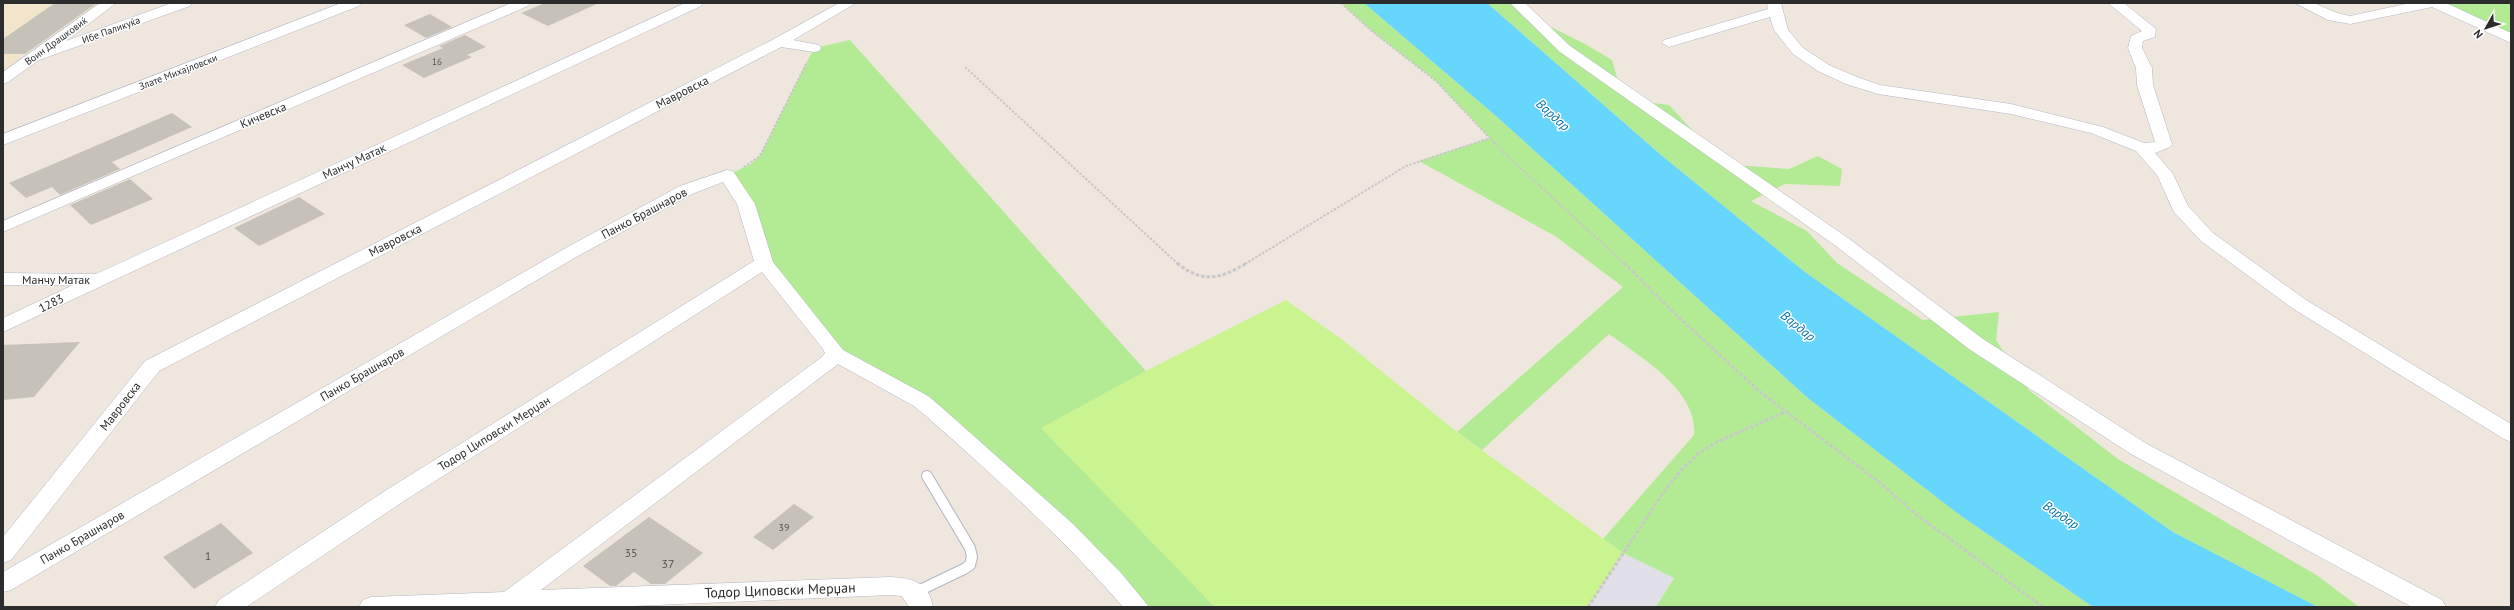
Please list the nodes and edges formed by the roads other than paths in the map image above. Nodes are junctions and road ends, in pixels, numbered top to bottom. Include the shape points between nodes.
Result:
1 (109, 3) edge
2 (185, 3) edge
3 (354, 3) edge
4 (523, 3) edge
5 (696, 3) edge
6 (849, 3) edge
7 (1517, 3) edge
8 (2115, 3) edge
9 (2302, 3) edge
10 (2430, 3) edge
11 (2435, 3) edge
12 (1775, 7) edge
13 (2511, 40) edge
14 (779, 42) junction
15 (1669, 43) dead end
16 (814, 48) road end
17 (37, 56) junction
18 (3, 79) edge
19 (3, 140) edge
20 (2142, 148) junction
21 (3, 227) edge
22 (764, 263) junction
23 (3, 279) edge
24 (100, 279) junction
25 (3, 326) edge
26 (835, 354) junction
27 (2511, 434) edge
28 (927, 476) dead end
29 (3, 554) edge
30 (3, 583) edge
31 (511, 600) junction
32 (918, 600) edge
33 (227, 607) edge
34 (371, 607) edge
35 (1137, 607) edge
36 (2434, 607) edge

1 - 17 street, Воин Драшковиќ
2 - 17 street, Ибе Паликуќа
3 - 19 street, Злате Михајловски
4 - 21 street, Кичевска
5 - 24 street, Манчу Матак
6 - 14 street, Мавровска
7 - 36 street via 1565,48 1842,242 1976,344 2139,449
8 - 20 street via 2149,29 2150,34 2136,39 2135,48 2144,68 2145,85 2164,144 2156,148
9 - 10 street via 2333,17 2350,20
11 - 13 street
12 - 15 street
12 - 20 street via 1782,30 1801,53 1833,72 1861,84 1878,89 1934,96 2033,114 2097,130
14 - 16 street
14 - 29 street, Мавровска via 152,366
17 - 18 street, Воин Драшковиќ
20 - 27 street via 2165,174 2180,208 2207,237 2299,304
22 - 26 street
22 - 30 street, Панко Брашнаров via 746,204 727,174 686,190 570,254
22 - 33 street, Тодор Циповски Мерџан via 396,495
23 - 24 street, Манчу Матак
24 - 25 street, 1283
26 - 31 street via 829,362
26 - 35 street via 915,398 933,411 1059,523
28 - 32 lane via 970,548 972,557 970,565
31 - 32 street, Тодор Циповски Мерџан via 890,586 908,588
31 - 34 street, Тодор Циповски Мерџан

